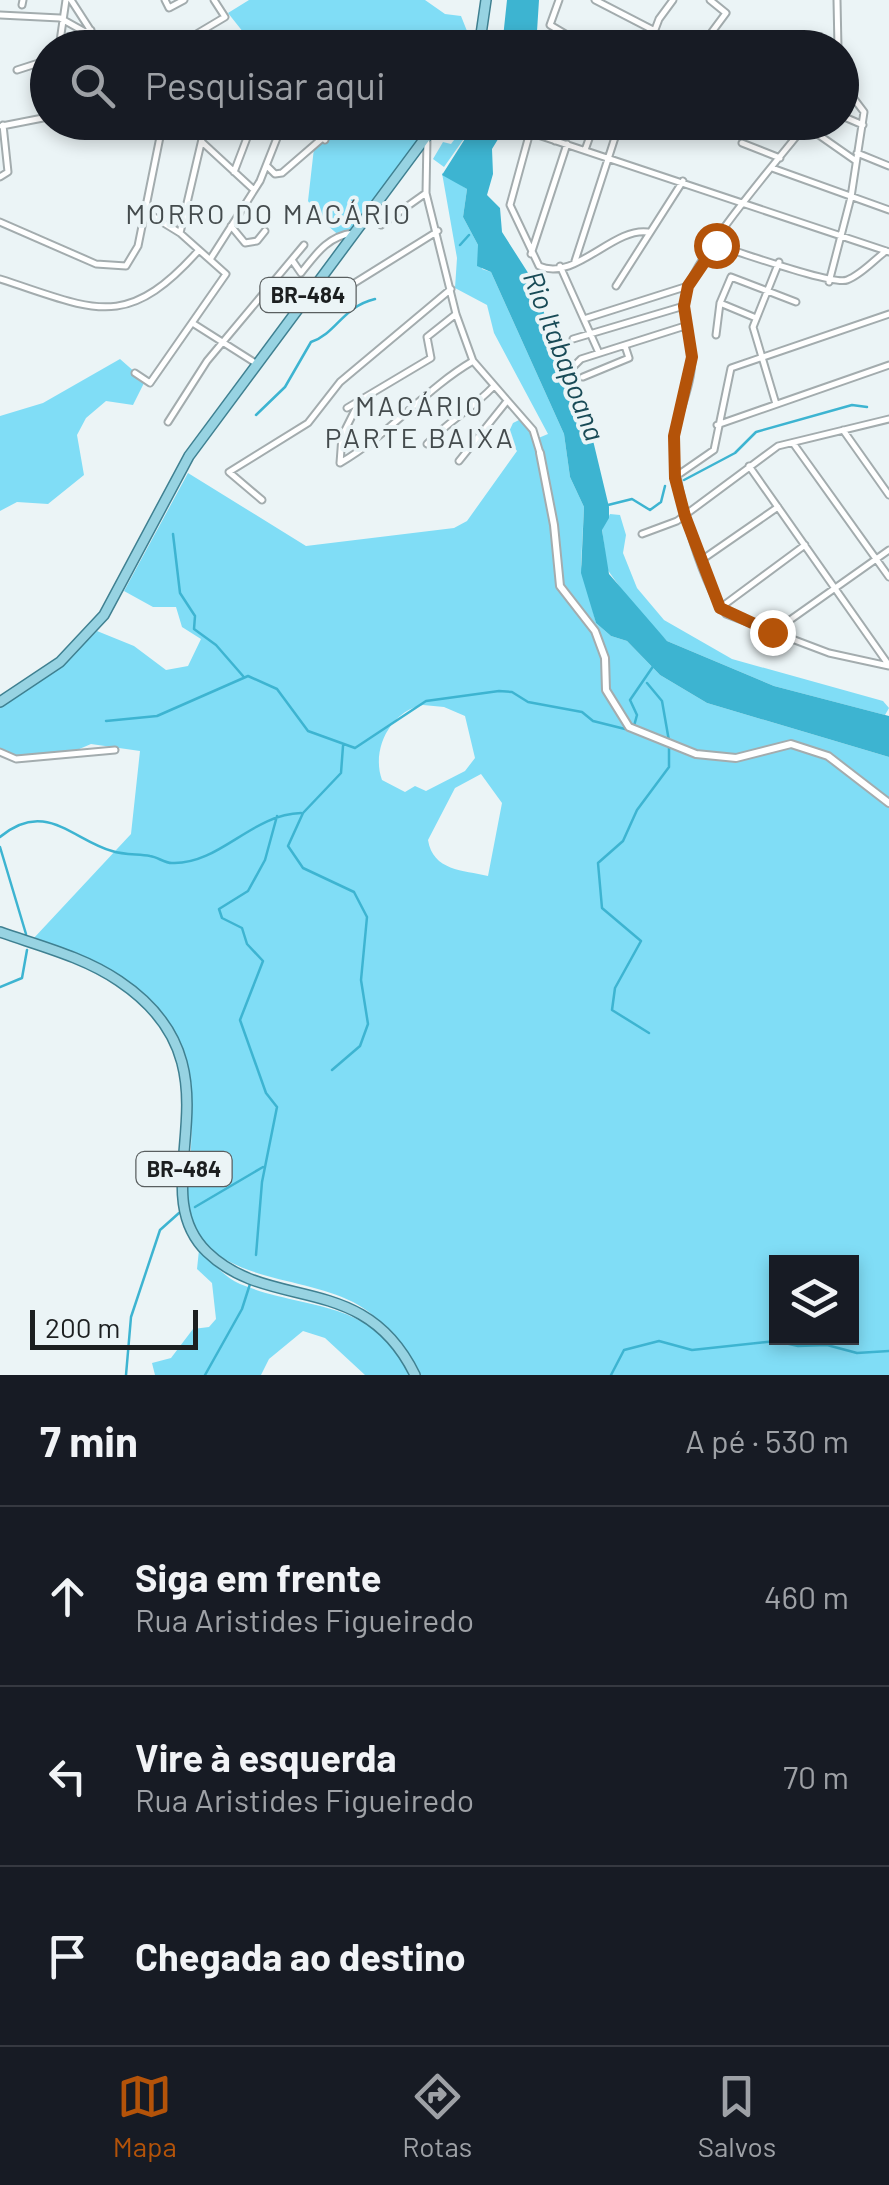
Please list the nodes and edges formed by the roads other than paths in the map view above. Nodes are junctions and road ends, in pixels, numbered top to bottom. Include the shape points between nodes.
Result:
1 (68, 0) edge
2 (165, 0) edge
3 (184, 0) edge
4 (214, 0) edge
5 (486, 0) edge
6 (559, 0) edge
7 (595, 0) edge
8 (674, 0) edge
9 (710, 0) edge
10 (837, 0) edge
11 (0, 15) edge
12 (60, 18) junction
13 (60, 30) edge
14 (82, 30) edge
15 (91, 30) edge
16 (201, 30) edge
17 (482, 30) edge
18 (556, 30) edge
19 (652, 30) edge
20 (655, 30) edge
21 (713, 30) edge
22 (838, 30) edge
23 (30, 66) edge
24 (16, 70) dead end
25 (859, 101) edge
26 (30, 121) edge
27 (859, 123) edge
28 (863, 125) junction
29 (2, 126) edge
30 (160, 140) edge
31 (246, 140) edge
32 (276, 140) edge
33 (325, 140) edge
34 (424, 140) edge
35 (428, 140) edge
36 (526, 140) edge
37 (555, 140) edge
38 (588, 140) edge
39 (613, 140) edge
40 (794, 140) edge
41 (831, 140) edge
42 (202, 142) joint
43 (742, 143) dead end
44 (567, 144) junction
45 (585, 150) junction
46 (857, 157) junction
47 (606, 158) junction
48 (780, 158) junction
49 (266, 166) junction
50 (889, 166) edge
51 (772, 168) junction
52 (234, 172) junction
53 (0, 177) edge
54 (684, 181) junction
55 (254, 190) junction
56 (426, 193) junction
57 (851, 197) junction
58 (744, 204) junction
59 (889, 210) edge
60 (146, 212) junction
61 (0, 222) edge
62 (381, 225) dead end
63 (231, 226) junction
64 (438, 231) junction
65 (265, 232) dead end
66 (648, 232) junction
67 (180, 233) junction
68 (353, 233) junction
69 (840, 237) junction
70 (304, 245) dead end
71 (716, 245) junction
72 (199, 250) junction
73 (888, 251) edge
74 (532, 254) junction
75 (210, 259) junction
76 (292, 260) junction
77 (576, 261) junction
78 (779, 262) junction
79 (560, 266) junction
80 (0, 279) edge
81 (829, 282) junction
82 (616, 286) dead end
83 (688, 286) junction
84 (451, 289) junction
85 (767, 290) junction
86 (324, 302) dead end
87 (796, 302) dead end
88 (720, 303) junction
89 (684, 306) junction
90 (456, 314) junction
91 (889, 314) edge
92 (756, 318) junction
93 (584, 319) junction
94 (194, 324) junction
95 (685, 326) junction
96 (590, 334) junction
97 (716, 335) dead end
98 (573, 340) dead end
99 (226, 341) junction
100 (624, 346) junction
101 (599, 353) junction
102 (762, 356) junction
103 (473, 361) junction
104 (257, 364) junction
105 (889, 365) edge
106 (572, 367) dead end
107 (134, 373) dead end
108 (584, 377) dead end
109 (493, 387) junction
110 (360, 401) junction
111 (507, 401) junction
112 (776, 404) junction
113 (346, 408) dead end
114 (889, 419) edge
115 (168, 422) dead end
116 (717, 425) junction
117 (842, 430) junction
118 (793, 443) junction
119 (427, 444) dead end
120 (540, 453) joint
121 (459, 461) dead end
122 (750, 466) junction
123 (675, 478) junction
124 (889, 495) edge
125 (262, 500) dead end
126 (778, 507) junction
127 (685, 516) junction
128 (642, 534) dead end
129 (805, 545) junction
130 (889, 550) edge
131 (876, 559) junction
132 (702, 560) junction
133 (889, 577) edge
134 (835, 588) junction
135 (720, 608) junction
136 (772, 632) junction
137 (889, 665) edge
138 (4, 700) edge
139 (0, 713) edge
140 (115, 750) dead end
141 (0, 752) edge
142 (889, 804) edge
143 (0, 932) edge
144 (416, 1375) edge

1 - 12 street
1 - 15 street
2 - 3 street via 170,8
4 - 16 street via 226,16
5 - 17 main road
6 - 18 street via 550,25
7 - 19 street
8 - 20 street
9 - 21 street via 726,13
10 - 22 street
11 - 12 street
12 - 13 street
12 - 14 street
23 - 24 street
25 - 28 street
26 - 29 street
27 - 28 street
28 - 46 street
29 - 53 street via 8,172
30 - 60 street
31 - 52 street
32 - 49 street
33 - 49 street via 282,173
34 - 68 main road, BR-484
35 - 56 street
36 - 74 street via 510,205
37 - 44 street
38 - 45 street
39 - 47 street
40 - 48 street
41 - 46 street
42 - 52 street
42 - 67 street
43 - 48 street
44 - 45 street
44 - 74 street
45 - 47 street
46 - 50 street
46 - 57 street
47 - 54 street
47 - 77 street
48 - 51 street
49 - 55 street
51 - 57 street
51 - 58 street
52 - 55 street
54 - 58 street
54 - 66 street
55 - 63 street
56 - 62 street
56 - 64 street
57 - 59 street
57 - 69 street
58 - 69 street
58 - 71 street
60 - 61 street via 135,256 120,268
60 - 67 street
63 - 65 street via 245,243
63 - 75 street
64 - 84 street
64 - 86 street
66 - 77 street via 632,230
66 - 82 street
67 - 72 street
68 - 76 street via 323,246 301,273
68 - 104 main road, BR-484
69 - 73 street
69 - 81 street
70 - 76 street
71 - 78 street
71 - 83 street
72 - 75 street
72 - 80 street via 157,292 116,308 81,305
73 - 81 street via 847,280
74 - 79 street via 545,270
75 - 94 street via 226,274
76 - 99 street
77 - 79 street
78 - 81 street
78 - 85 street
79 - 93 street
83 - 89 street
83 - 93 street
84 - 90 street
84 - 125 street via 340,382 308,423 229,472
85 - 87 street
85 - 88 street via 731,277
85 - 92 street
88 - 92 street
88 - 97 street
89 - 95 street
89 - 96 street
90 - 103 street
90 - 110 street via 427,337 431,358
91 - 102 street
92 - 102 street
93 - 96 street
94 - 99 street
94 - 107 street via 150,383
95 - 100 street
95 - 123 street via 692,357 674,436
96 - 98 street
96 - 101 street
99 - 104 street
99 - 115 street
100 - 101 street
100 - 108 street via 629,358
101 - 106 street
102 - 112 street
102 - 116 street via 731,368
103 - 109 street
103 - 110 street via 340,462 347,421
104 - 138 main road, BR-484 via 178,473 104,615 60,662
105 - 112 street
109 - 111 street
109 - 119 street
110 - 113 street
111 - 120 street via 533,430
111 - 121 street
112 - 116 street
114 - 117 street
116 - 123 street via 714,450
117 - 118 street
117 - 124 street
118 - 122 street
118 - 131 street
120 - 142 street via 560,586 595,630 606,690 629,728 696,754 736,758 791,744 828,756
122 - 126 street
122 - 127 street
123 - 127 street
126 - 129 street
126 - 132 street
127 - 128 street
127 - 132 street
129 - 134 street
129 - 135 street
130 - 131 street
131 - 133 street
131 - 134 street
132 - 135 street
134 - 136 street
134 - 137 street
135 - 136 street
136 - 137 street
138 - 139 street
140 - 141 street via 16,759
143 - 144 main road, BR-484 via 100,969 165,1027 190,1098 183,1211 208,1253 244,1276 365,1317 400,1348

